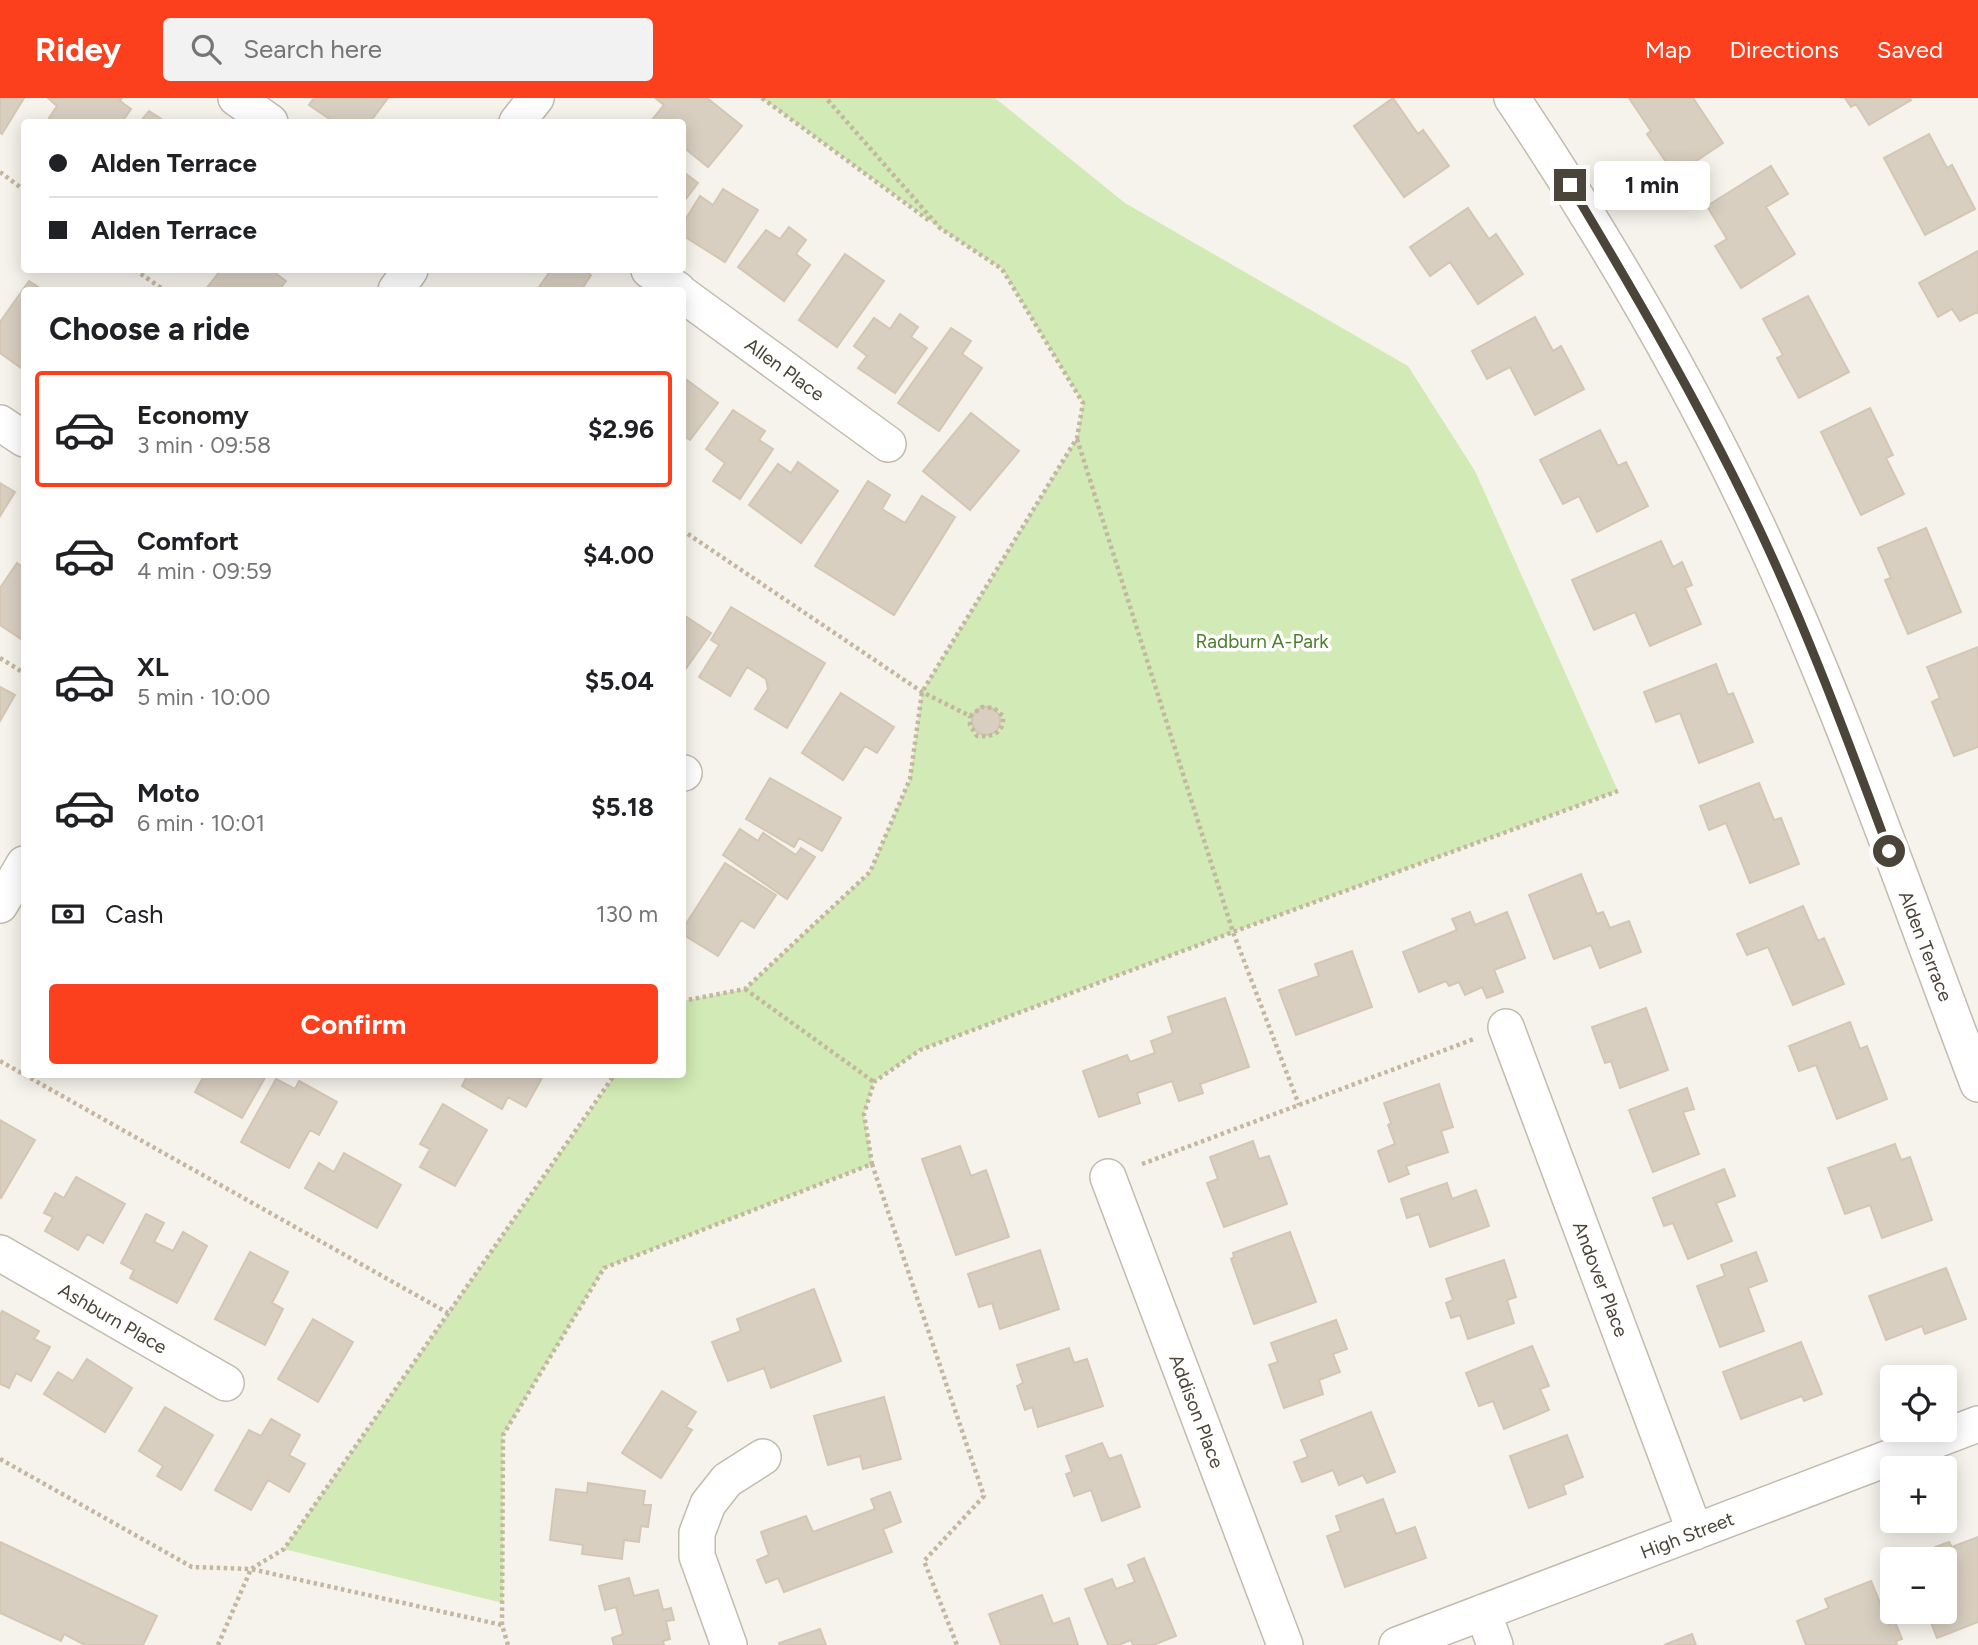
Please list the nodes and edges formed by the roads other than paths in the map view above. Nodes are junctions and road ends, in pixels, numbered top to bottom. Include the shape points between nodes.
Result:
1 (236, 98) edge
2 (536, 98) edge
3 (1512, 98) edge
4 (266, 119) edge
5 (519, 119) edge
6 (653, 273) edge
7 (674, 287) edge
8 (686, 297) edge
9 (0, 423) edge
10 (21, 437) edge
11 (888, 444) dead end
12 (1506, 1027) road end
13 (1978, 1084) edge
14 (1108, 1177) road end
15 (0, 1253) edge
16 (226, 1383) dead end
17 (1978, 1424) edge
18 (763, 1457) dead end
19 (1695, 1532) junction
20 (1483, 1612) junction
21 (730, 1645) edge
22 (1285, 1645) edge
23 (1396, 1645) edge
24 (1495, 1645) edge

1 - 4 street
2 - 5 street
3 - 13 street, Alden Terrace via 1638,298 1754,517 1850,747
6 - 7 street
8 - 11 street, Allen Place
9 - 10 street
12 - 19 street, Andover Place
14 - 22 street, Addison Place
15 - 16 street, Ashburn Place
17 - 19 street, High Street
18 - 21 street via 727,1480 708,1504 697,1533 697,1556
19 - 20 street, High Street
20 - 23 street, High Street
20 - 24 street

